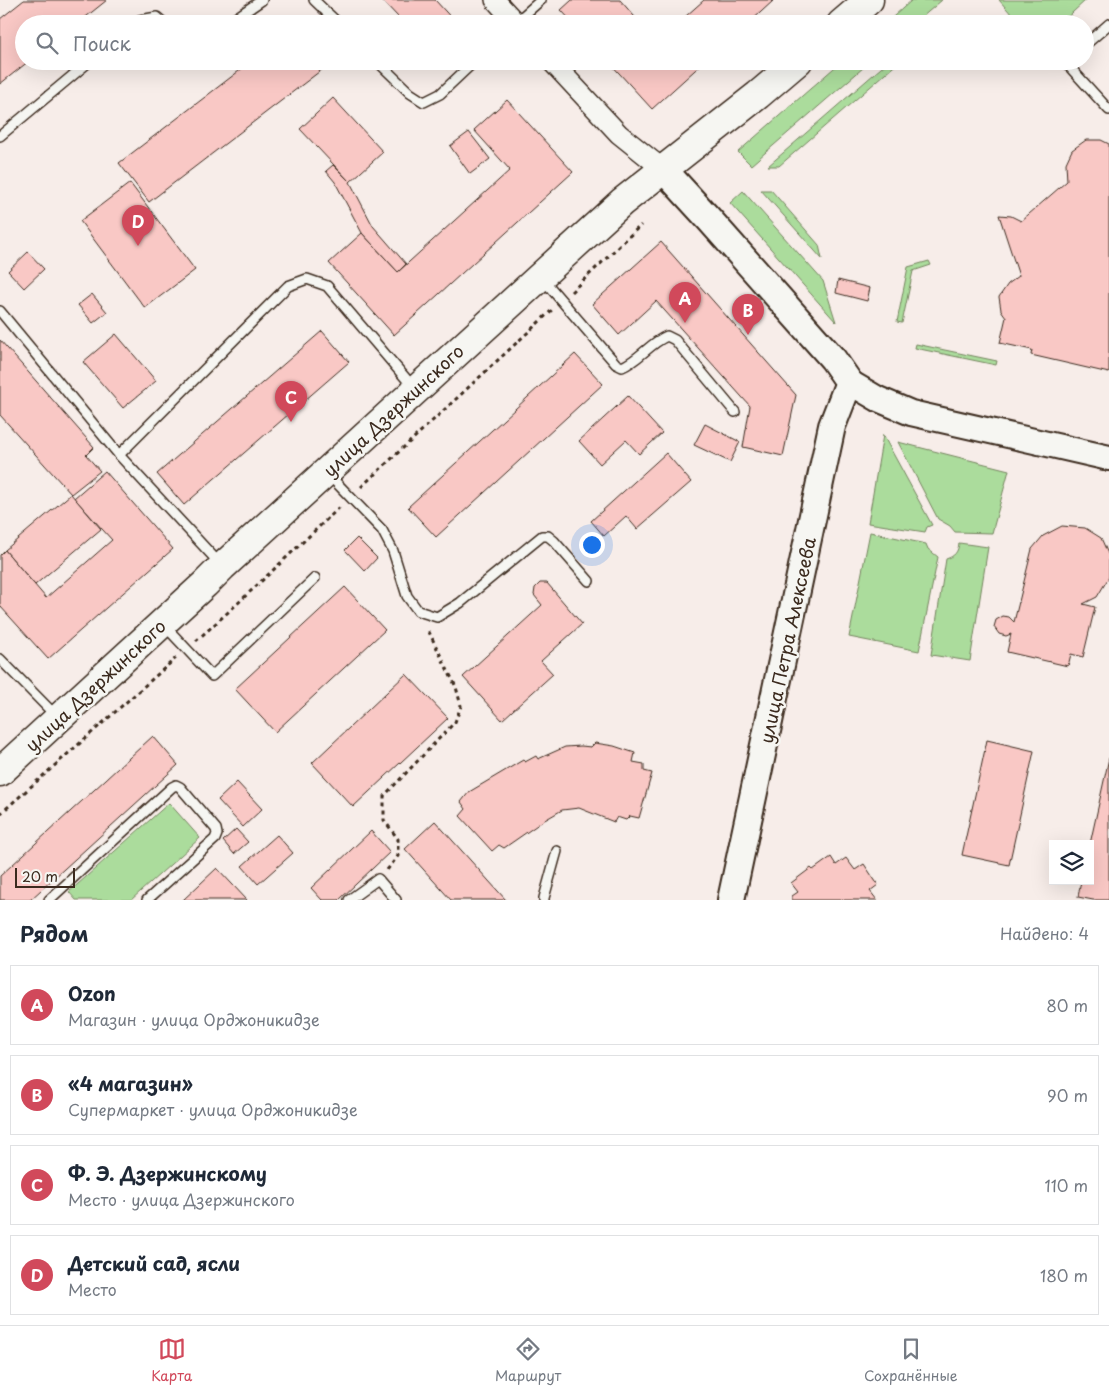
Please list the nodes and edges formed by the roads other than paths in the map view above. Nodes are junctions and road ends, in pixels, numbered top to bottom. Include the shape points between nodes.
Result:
1 (262, 0) edge
2 (314, 0) edge
3 (495, 0) edge
4 (540, 0) edge
5 (869, 0) edge
6 (240, 15) edge
7 (330, 15) edge
8 (508, 15) edge
9 (524, 15) edge
10 (852, 15) edge
11 (1109, 24) edge
12 (1094, 37) edge
13 (79, 70) edge
14 (386, 70) edge
15 (465, 70) edge
16 (560, 70) edge
17 (787, 70) edge
18 (1072, 70) edge
19 (1109, 110) edge
20 (0, 136) edge
21 (664, 170) junction
22 (540, 276) junction
23 (0, 311) edge
24 (849, 382) junction
25 (416, 389) junction
26 (735, 412) dead end
27 (119, 455) junction
28 (1109, 458) edge
29 (326, 472) junction
30 (222, 567) junction
31 (316, 578) dead end
32 (589, 581) dead end
33 (162, 623) junction
34 (0, 659) edge
35 (59, 718) junction
36 (0, 772) edge
37 (557, 851) dead end
38 (49, 900) edge
39 (147, 900) edge
40 (348, 900) edge
41 (396, 900) edge
42 (544, 900) edge
43 (731, 900) edge

1 - 6 lane
2 - 7 lane
3 - 8 street
4 - 9 lane
5 - 10 main road
11 - 12 lane
13 - 20 lane
14 - 15 lane via 424,102 440,94
16 - 21 street via 619,134
17 - 21 main road, улица Дзержинского
18 - 19 lane
21 - 22 main road, улица Дзержинского via 622,202
21 - 24 main road via 820,344
22 - 25 main road, улица Дзержинского
22 - 26 lane via 616,364 622,368 630,364 668,336 675,340
23 - 27 lane
24 - 28 street via 911,413
24 - 43 main road, улица Петра Алексеева via 832,426
25 - 27 lane via 327,286 307,279 288,286
25 - 29 main road, улица Дзержинского
27 - 30 lane
29 - 30 main road, улица Дзержинского
29 - 32 lane via 382,530 393,551 407,596 418,611 436,617 460,603 542,536 554,541
30 - 33 main road, улица Дзержинского
31 - 33 lane via 212,676
33 - 35 main road, улица Дзержинского
34 - 35 lane
35 - 36 main road, улица Дзержинского
37 - 42 lane
38 - 39 lane via 176,785 218,834
40 - 41 lane via 378,879

